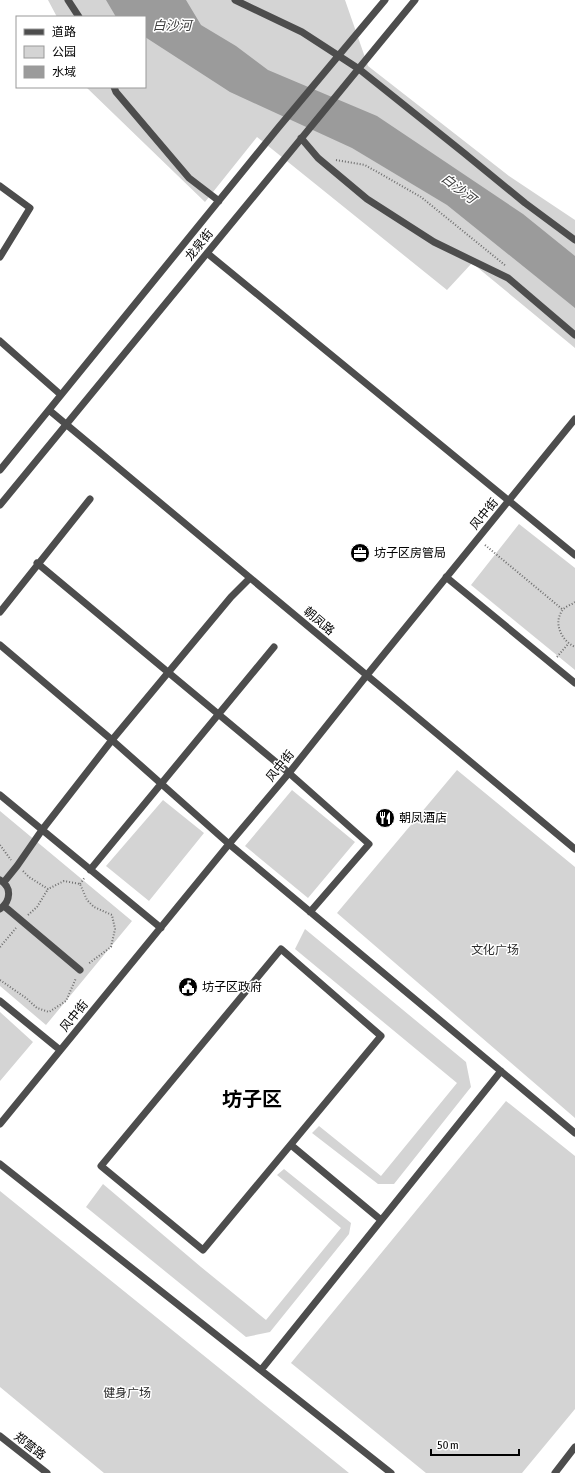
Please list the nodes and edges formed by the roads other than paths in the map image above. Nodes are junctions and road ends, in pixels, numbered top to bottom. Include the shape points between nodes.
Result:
1 (68, 0) edge
2 (235, 0) edge
3 (385, 0) edge
4 (415, 0) edge
5 (78, 16) edge
6 (338, 56) junction
7 (359, 69) junction
8 (114, 88) edge
9 (302, 137) junction
10 (0, 186) edge
11 (219, 201) junction
12 (575, 240) edge
13 (207, 253) junction
14 (0, 257) edge
15 (575, 335) edge
16 (0, 341) edge
17 (61, 395) junction
18 (49, 410) junction
19 (575, 419) edge
20 (66, 424) junction
21 (0, 470) edge
22 (90, 499) dead end
23 (508, 501) junction
24 (0, 505) edge
25 (575, 555) edge
26 (37, 563) junction
27 (446, 577) junction
28 (250, 578) junction
29 (0, 612) edge
30 (0, 645) edge
31 (274, 647) dead end
32 (168, 673) junction
33 (367, 675) junction
34 (575, 683) edge
35 (218, 715) junction
36 (112, 740) junction
37 (289, 773) junction
38 (161, 784) junction
39 (0, 795) edge
40 (42, 830) junction
41 (229, 844) junction
42 (575, 850) edge
43 (90, 870) junction
44 (2, 881) edge
45 (2, 907) edge
46 (310, 912) junction
47 (160, 928) junction
48 (80, 970) road end
49 (0, 1001) edge
50 (60, 1050) junction
51 (501, 1071) junction
52 (0, 1124) edge
53 (575, 1133) edge
54 (291, 1145) junction
55 (0, 1164) edge
56 (381, 1220) junction
57 (261, 1370) junction
58 (0, 1436) edge
59 (575, 1447) edge
60 (47, 1473) edge
61 (391, 1473) edge
62 (555, 1473) edge

1 - 5 street
2 - 6 street via 302,32
3 - 6 street, 龙泉街
4 - 7 street, 龙泉街
6 - 7 street
6 - 11 street, 龙泉街
7 - 9 street, 龙泉街
7 - 12 street via 525,204
8 - 11 street via 189,178
9 - 13 street, 龙泉街
9 - 15 street via 318,158 367,199 434,242 508,278
10 - 14 street via 30,208
11 - 17 street, 龙泉街
13 - 20 street, 龙泉街
13 - 23 street
16 - 17 street
17 - 18 street, 龙泉街
18 - 20 street, 朝凤路
18 - 21 street, 龙泉街
19 - 23 street, 风中街
20 - 24 street, 龙泉街
20 - 28 street, 朝凤路
22 - 26 street
23 - 25 street
23 - 27 street, 风中街
26 - 29 street
26 - 32 street
27 - 33 street, 风中街
27 - 34 street
28 - 32 street
28 - 33 street, 朝凤路
30 - 36 street
31 - 35 street
32 - 35 street
32 - 36 street
33 - 37 street, 风中街
33 - 42 street, 朝凤路
35 - 37 street
35 - 38 street
36 - 38 street
36 - 40 street
37 - 41 street, 风中街
37 - 46 street via 369,844
38 - 41 street
38 - 43 street
39 - 40 street
40 - 43 street
40 - 44 street via 17,866
41 - 46 street
41 - 47 street, 风中街
43 - 47 street
44 - 45 street via 9,891 7,901
45 - 48 street
46 - 51 street
47 - 50 street, 风中街
49 - 50 street
50 - 52 street, 风中街
51 - 53 street
51 - 56 street
54 - 54 street via 381,1036 281,949 101,1166 203,1250
54 - 56 street
55 - 57 street
56 - 57 street
57 - 61 street
58 - 60 street, 郑营路
59 - 62 street

